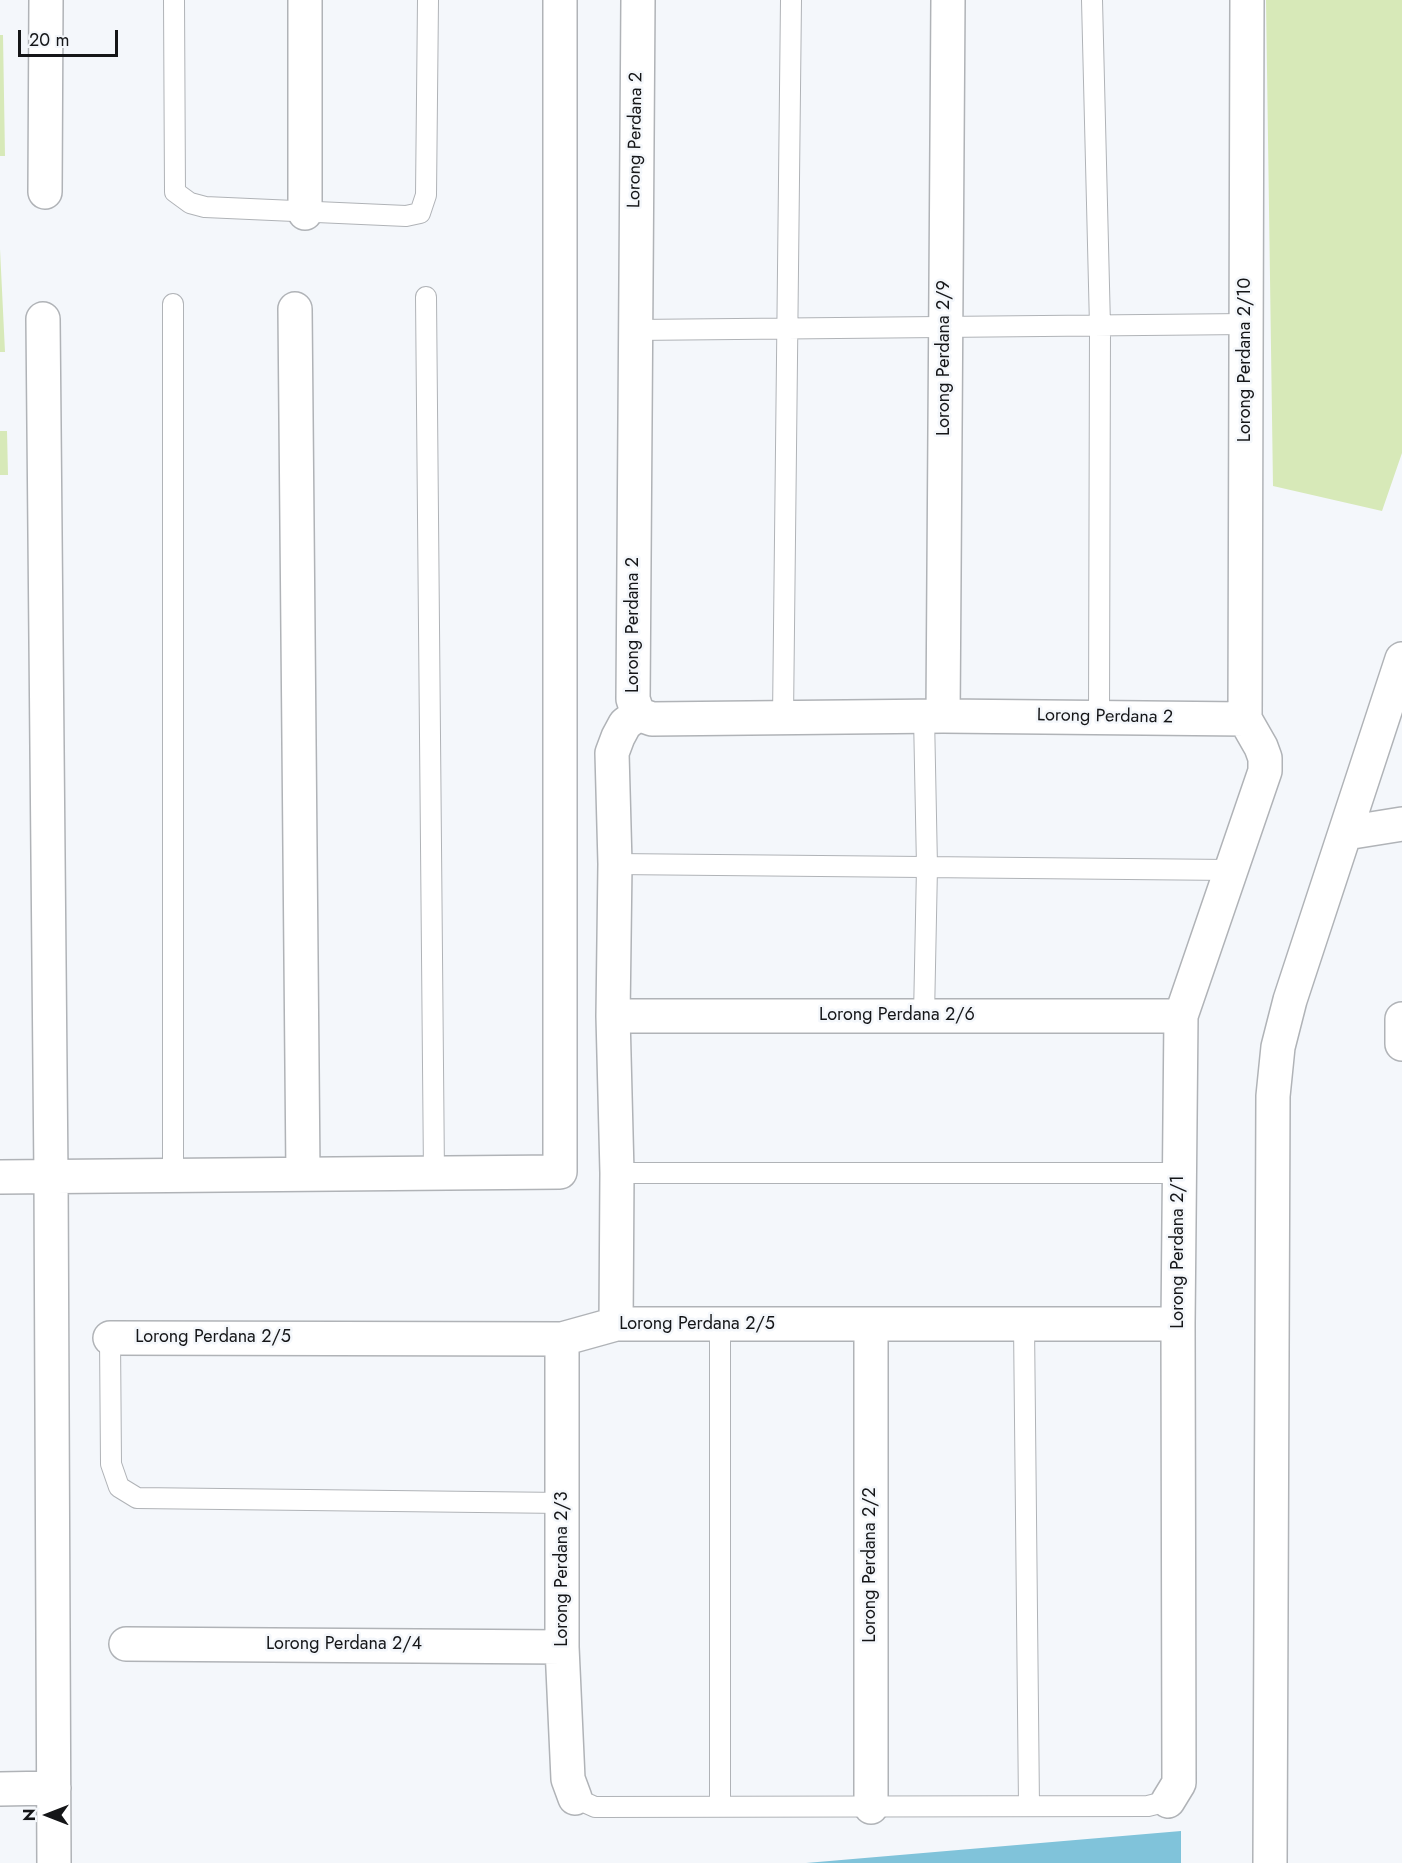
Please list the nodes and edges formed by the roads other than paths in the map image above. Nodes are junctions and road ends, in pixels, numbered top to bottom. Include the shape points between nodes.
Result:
1 (46, 0) edge
2 (174, 0) edge
3 (305, 0) edge
4 (428, 0) edge
5 (560, 0) edge
6 (638, 0) edge
7 (790, 0) edge
8 (948, 0) edge
9 (1092, 0) edge
10 (1247, 0) edge
11 (45, 192) dead end
12 (305, 213) junction
13 (426, 297) dead end
14 (173, 304) dead end
15 (295, 309) dead end
16 (43, 319) dead end
17 (1245, 324) junction
18 (1100, 326) junction
19 (944, 327) junction
20 (787, 329) junction
21 (634, 330) junction
22 (1402, 659) edge
23 (638, 714) junction
24 (934, 716) junction
25 (783, 717) junction
26 (1099, 717) junction
27 (1245, 719) junction
28 (1402, 824) edge
29 (1346, 833) junction
30 (615, 864) junction
31 (927, 867) junction
32 (1230, 870) junction
33 (613, 1016) junction
34 (924, 1016) junction
35 (1181, 1016) junction
36 (1402, 1019) edge
37 (1402, 1044) edge
38 (617, 1173) junction
39 (1179, 1173) junction
40 (173, 1174) junction
41 (303, 1174) junction
42 (434, 1174) junction
43 (51, 1176) junction
44 (0, 1177) edge
45 (616, 1324) junction
46 (871, 1324) junction
47 (1024, 1324) junction
48 (1178, 1324) junction
49 (720, 1325) junction
50 (110, 1338) joint
51 (562, 1339) junction
52 (563, 1503) junction
53 (126, 1644) dead end
54 (562, 1647) junction
55 (54, 1788) junction
56 (0, 1789) edge
57 (575, 1798) joint
58 (1168, 1801) joint
59 (1029, 1806) junction
60 (720, 1807) junction
61 (871, 1807) junction
62 (54, 1863) edge
63 (1270, 1863) edge

1 - 11 street
2 - 12 lane via 175,192 190,203 205,207
3 - 12 street
4 - 12 lane via 426,195 420,213
5 - 42 street via 560,1172
6 - 21 street, Lorong Perdana 2
7 - 20 lane
8 - 19 street, Lorong Perdana 2/9
9 - 18 lane
10 - 17 street, Lorong Perdana 2/10
13 - 42 lane
14 - 40 lane
15 - 41 street
16 - 43 street
17 - 18 lane
17 - 27 street, Lorong Perdana 2/10
18 - 19 lane
18 - 26 lane
19 - 20 lane
19 - 24 street, Lorong Perdana 2/9
20 - 21 lane
20 - 25 lane
21 - 23 street, Lorong Perdana 2 via 633,699
22 - 29 street
23 - 25 street, Lorong Perdana 2 via 652,719
23 - 30 street via 618,736 612,753
24 - 25 street, Lorong Perdana 2
24 - 26 street, Lorong Perdana 2
24 - 31 lane
26 - 27 street, Lorong Perdana 2
27 - 32 street, Lorong Perdana 2/1 via 1261,747 1265,771
28 - 29 street
29 - 63 street via 1290,1000 1278,1047 1273,1096
30 - 31 lane
30 - 33 street
31 - 32 lane
31 - 34 lane
32 - 35 street, Lorong Perdana 2/1
33 - 34 street, Lorong Perdana 2/6
33 - 38 street
34 - 35 street, Lorong Perdana 2/6
35 - 39 street, Lorong Perdana 2/1
36 - 37 street
38 - 39 lane
38 - 45 street
39 - 48 street, Lorong Perdana 2/1
40 - 41 street
40 - 43 street
41 - 42 street
43 - 44 street
43 - 55 street
45 - 49 street, Lorong Perdana 2/5
45 - 51 street, Lorong Perdana 2/5
46 - 47 street, Lorong Perdana 2/5
46 - 49 street, Lorong Perdana 2/5
46 - 61 street, Lorong Perdana 2/2
47 - 48 street, Lorong Perdana 2/5
47 - 59 lane
48 - 58 street, Lorong Perdana 2/1 via 1179,1783
49 - 60 lane
50 - 51 street, Lorong Perdana 2/5
50 - 52 lane via 111,1464 119,1487 137,1498
51 - 52 street, Lorong Perdana 2/3
52 - 54 street, Lorong Perdana 2/3
53 - 54 street, Lorong Perdana 2/4
54 - 57 street, Lorong Perdana 2/3 via 568,1779
55 - 56 street
55 - 62 street
57 - 60 lane via 595,1807
58 - 59 lane via 1149,1806
59 - 61 lane
60 - 61 lane

